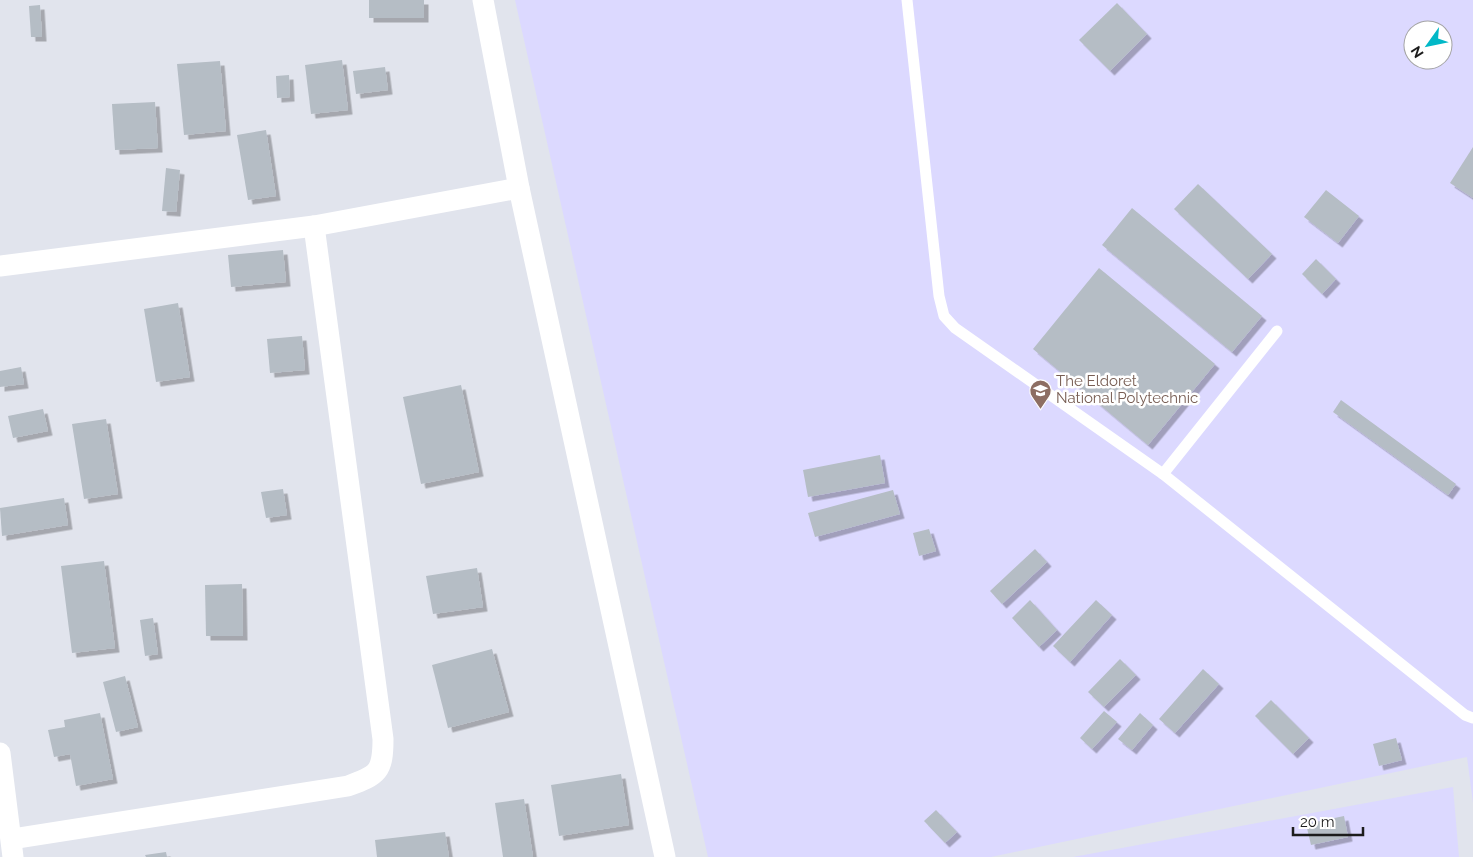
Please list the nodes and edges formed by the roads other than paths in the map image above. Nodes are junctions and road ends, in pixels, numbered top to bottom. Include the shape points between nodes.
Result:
1 (483, 0) edge
2 (907, 0) edge
3 (519, 188) junction
4 (314, 226) junction
5 (0, 266) edge
6 (1277, 331) dead end
7 (1163, 474) junction
8 (1473, 718) edge
9 (0, 753) edge
10 (12, 848) edge
11 (665, 857) edge

1 - 3 street
2 - 7 lane via 939,296 944,316 955,328
3 - 4 street
3 - 11 street
4 - 5 street
4 - 10 street via 383,739 383,757 378,771 348,786
6 - 7 lane
7 - 8 lane via 1465,715
9 - 10 street

